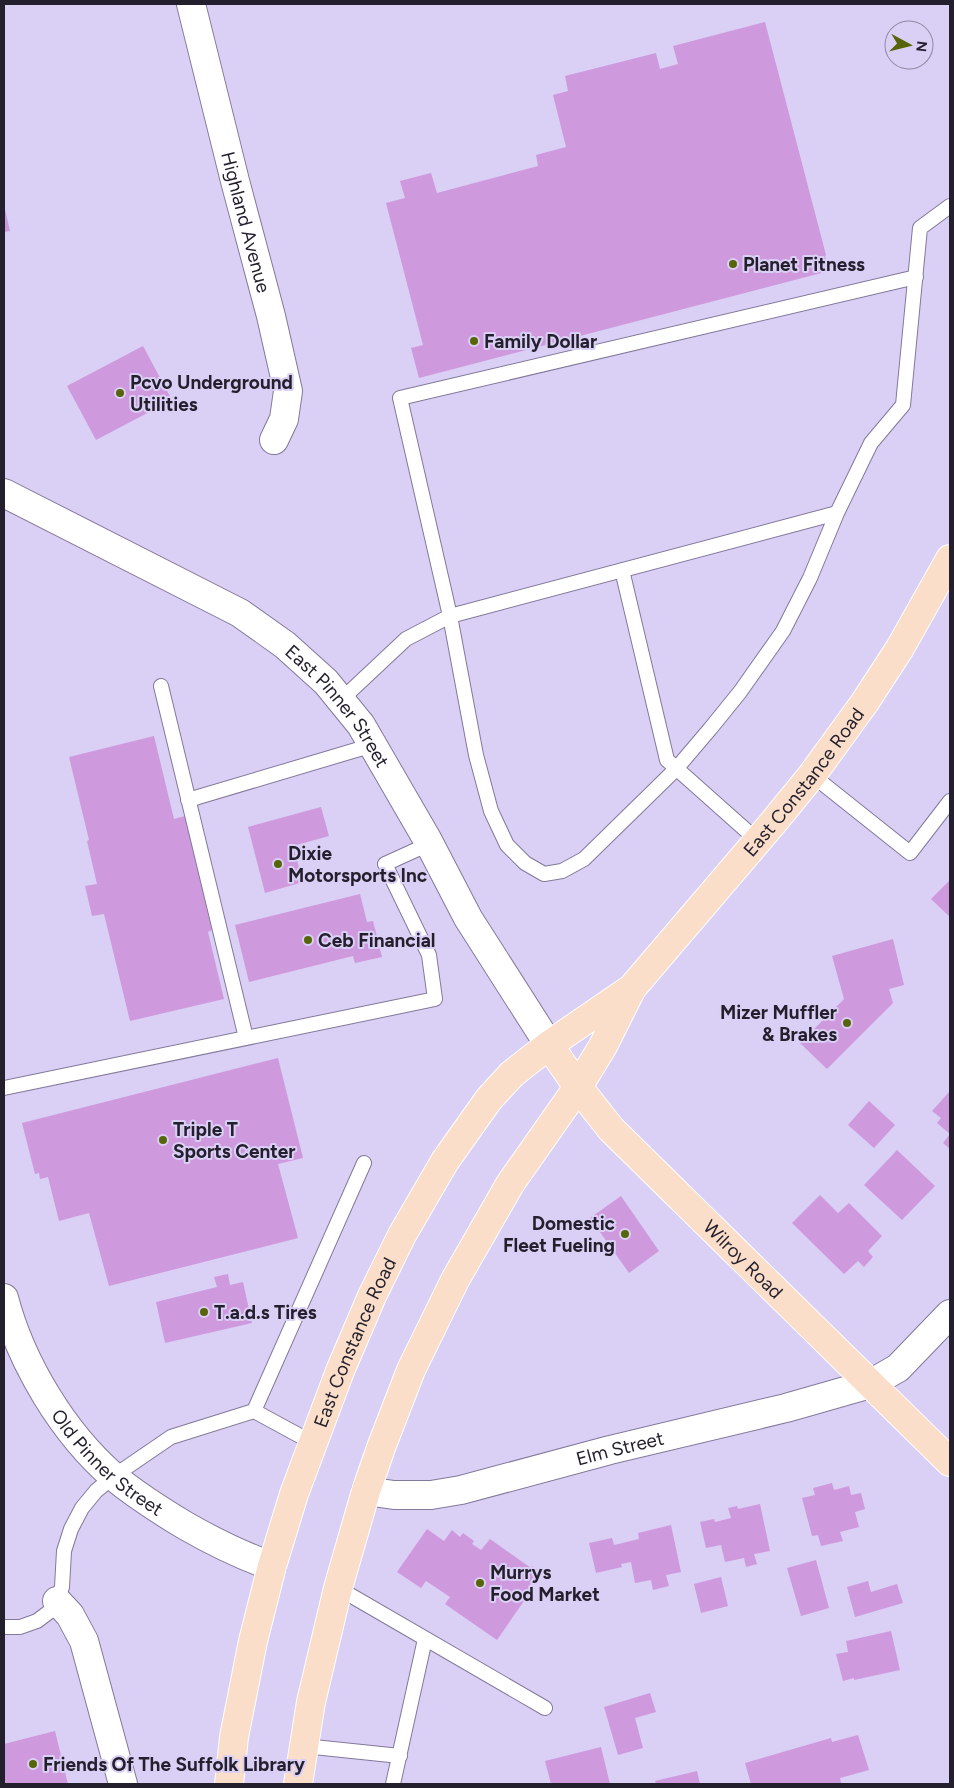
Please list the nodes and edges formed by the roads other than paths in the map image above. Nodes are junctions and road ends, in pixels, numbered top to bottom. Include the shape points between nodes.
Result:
1 (191, 4) edge
2 (950, 206) edge
3 (916, 277) junction
4 (274, 440) dead end
5 (4, 493) edge
6 (837, 513) junction
7 (950, 559) edge
8 (622, 570) junction
9 (450, 616) junction
10 (160, 686) dead end
11 (341, 700) junction
12 (373, 745) junction
13 (676, 769) junction
14 (812, 774) junction
15 (188, 800) junction
16 (950, 801) edge
17 (758, 841) junction
18 (430, 844) junction
19 (632, 988) junction
20 (246, 1038) junction
21 (549, 1045) junction
22 (578, 1087) junction
23 (4, 1088) edge
24 (364, 1163) dead end
25 (4, 1298) edge
26 (950, 1314) edge
27 (870, 1384) junction
28 (254, 1411) junction
29 (313, 1443) junction
30 (950, 1462) edge
31 (114, 1476) junction
32 (366, 1491) junction
33 (272, 1566) junction
34 (338, 1588) junction
35 (57, 1601) junction
36 (4, 1627) edge
37 (425, 1639) junction
38 (544, 1708) dead end
39 (304, 1746) junction
40 (400, 1756) junction
41 (123, 1784) edge
42 (229, 1784) edge
43 (298, 1784) edge
44 (393, 1784) edge

1 - 4 street, Highland Avenue via 272,316 288,391 284,419
2 - 3 lane via 920,228
3 - 6 lane via 903,405 872,443
3 - 9 lane via 400,398
5 - 11 street, East Pinner Street via 240,613 285,645
6 - 8 lane
6 - 13 lane via 783,631 740,692
7 - 14 main road, East Constance Road via 865,702
8 - 9 lane
8 - 13 lane via 667,760
9 - 11 lane via 406,639
9 - 13 lane via 476,755 491,811 507,845 525,863 544,874 562,871 584,859
10 - 15 lane
11 - 12 street, East Pinner Street
12 - 15 lane
12 - 18 street, East Pinner Street
13 - 17 lane
14 - 16 lane via 910,853
14 - 17 main road, East Constance Road
15 - 20 lane
17 - 19 main road, East Constance Road
18 - 20 lane via 385,864 428,955 434,999
18 - 21 street, East Pinner Street via 468,918
19 - 21 main road, East Constance Road
19 - 22 main road, East Constance Road
20 - 23 lane
21 - 22 main road, Wilroy Road
21 - 29 main road, East Constance Road via 512,1074 489,1099 445,1161 402,1235 372,1296
22 - 27 main road, Wilroy Road via 611,1129
22 - 32 main road, East Constance Road via 510,1184 455,1280 411,1370
24 - 28 lane
25 - 31 street, Old Pinner Street via 30,1365 56,1410
26 - 27 street, Elm Street via 898,1368
27 - 30 main road, Wilroy Road
27 - 32 street, Elm Street via 461,1490 432,1495
28 - 29 lane
28 - 31 lane via 171,1437
29 - 33 main road, East Constance Road
31 - 33 street, Old Pinner Street via 151,1505 214,1542
31 - 35 lane via 82,1508 71,1529 64,1551 62,1587
32 - 34 main road, East Constance Road
33 - 42 main road, East Constance Road via 234,1737
34 - 37 lane
34 - 39 main road, East Constance Road
35 - 36 lane via 38,1621 20,1627
35 - 41 street via 70,1615 84,1641
37 - 38 lane
37 - 40 lane
39 - 40 lane
39 - 43 main road, East Constance Road
40 - 44 lane

